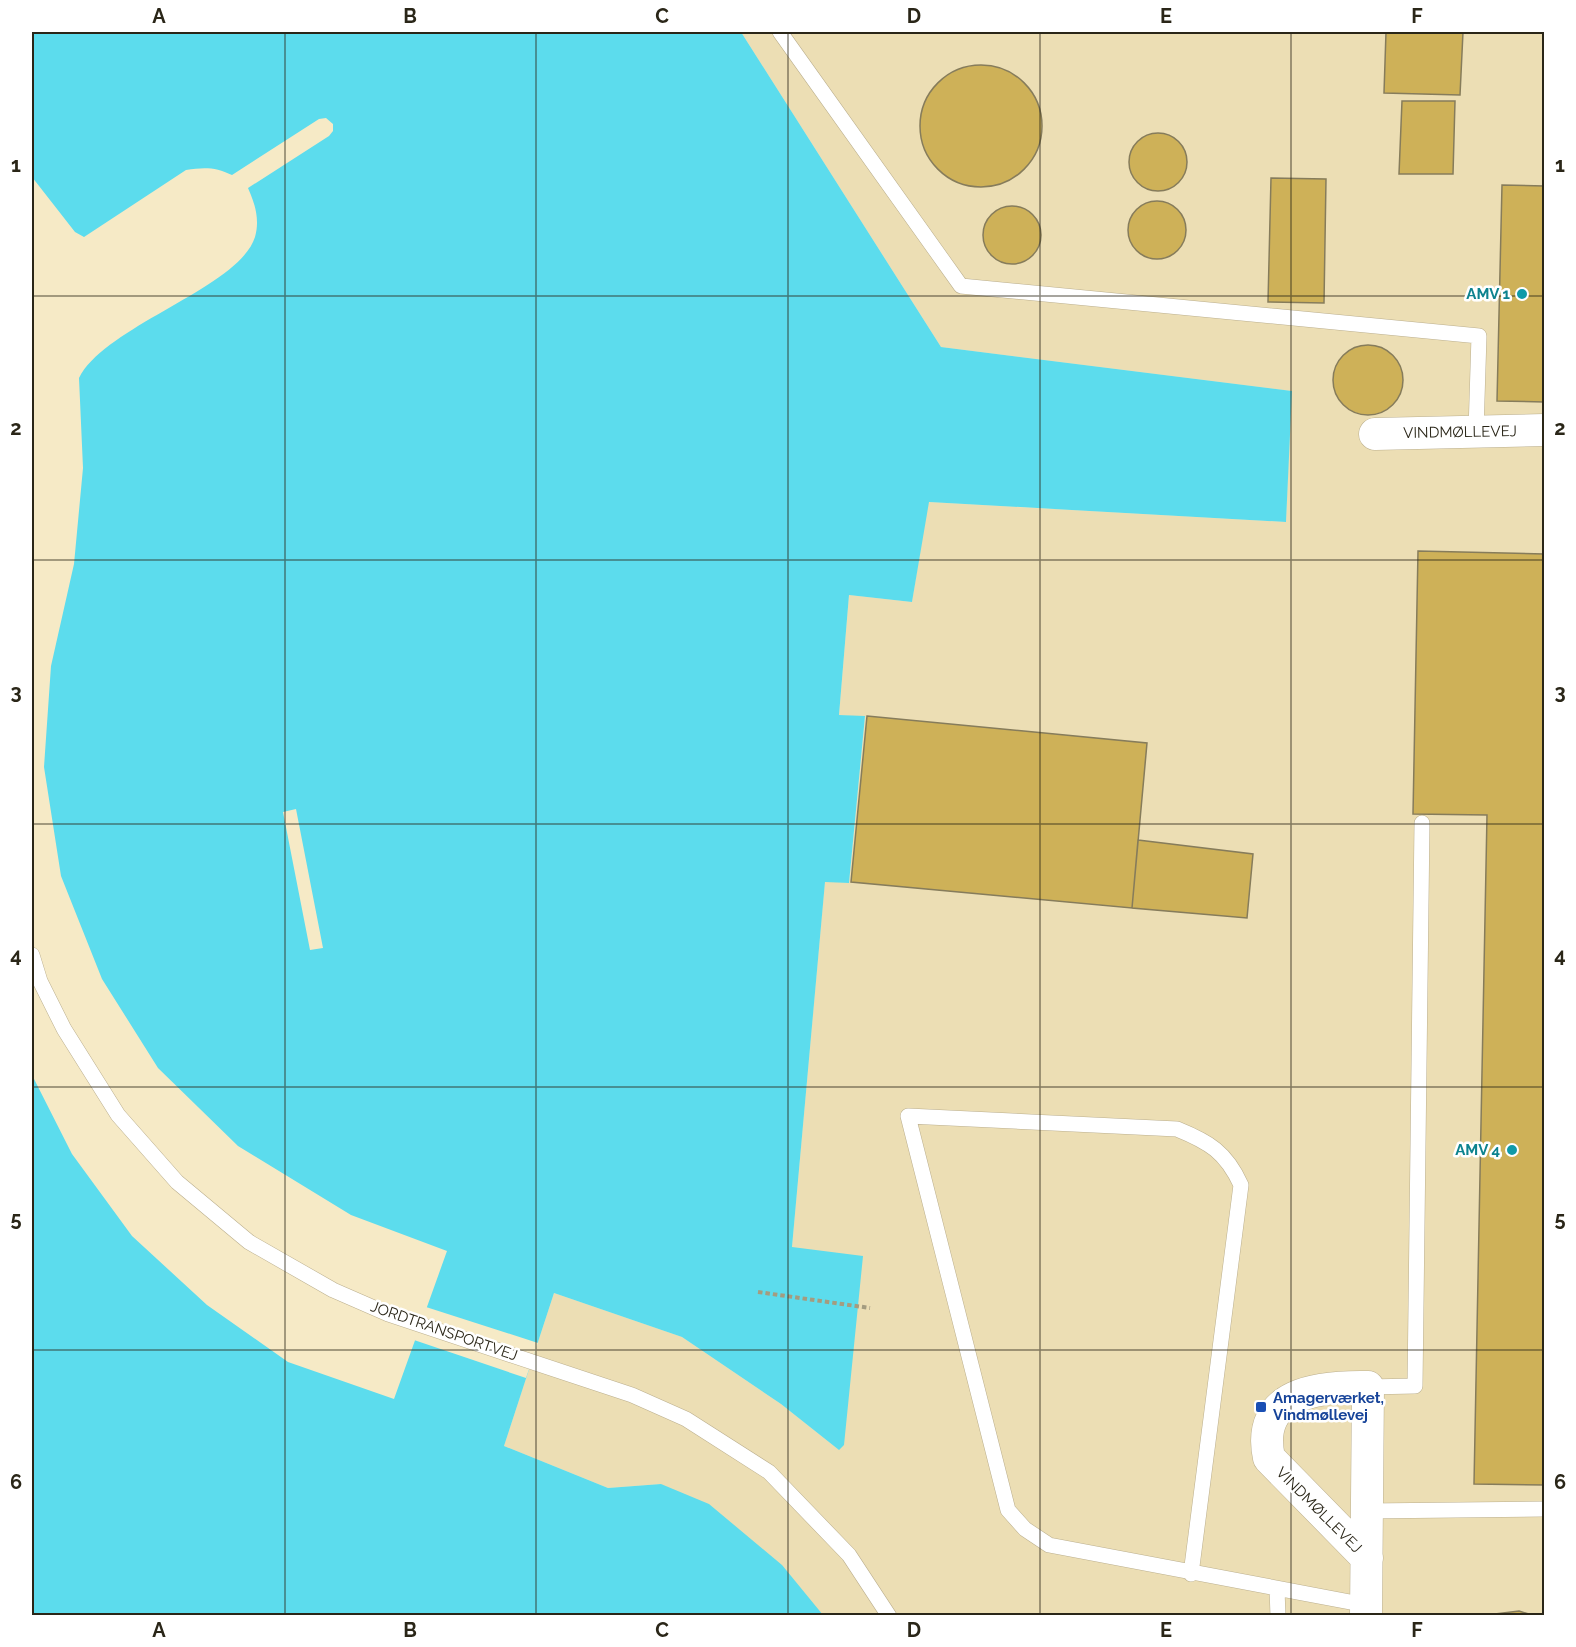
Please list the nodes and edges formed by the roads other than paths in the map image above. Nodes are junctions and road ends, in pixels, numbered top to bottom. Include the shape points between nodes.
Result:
1 (780, 32) edge
2 (1545, 430) edge
3 (1476, 431) junction
4 (1375, 434) dead end
5 (1422, 823) dead end
6 (32, 955) edge
7 (1368, 1387) junction
8 (1545, 1509) edge
9 (1366, 1511) junction
10 (1367, 1558) junction
11 (1191, 1574) junction
12 (1277, 1589) junction
13 (1366, 1610) edge
14 (889, 1616) edge
15 (1278, 1616) edge

1 - 3 lane via 961,286 1479,336
2 - 3 street, VINDMØLLEVEJ
3 - 4 street, VINDMØLLEVEJ
5 - 7 lane via 1415,1386
6 - 14 lane, JORDTRANSPORTVEJ via 64,1029 118,1115 177,1182 249,1242 333,1290 388,1314 632,1395 686,1419 769,1472 849,1555
7 - 9 street, VINDMØLLEVEJ
7 - 10 street, VINDMØLLEVEJ via 1338,1386 1295,1395 1271,1420 1265,1440 1269,1458
8 - 9 lane
9 - 10 street, VINDMØLLEVEJ
10 - 13 street, VINDMØLLEVEJ
11 - 11 lane via 1241,1185 1233,1167 1221,1152 1177,1129 908,1116 1008,1510 1025,1529 1049,1545
11 - 12 lane
12 - 13 lane
12 - 15 lane

